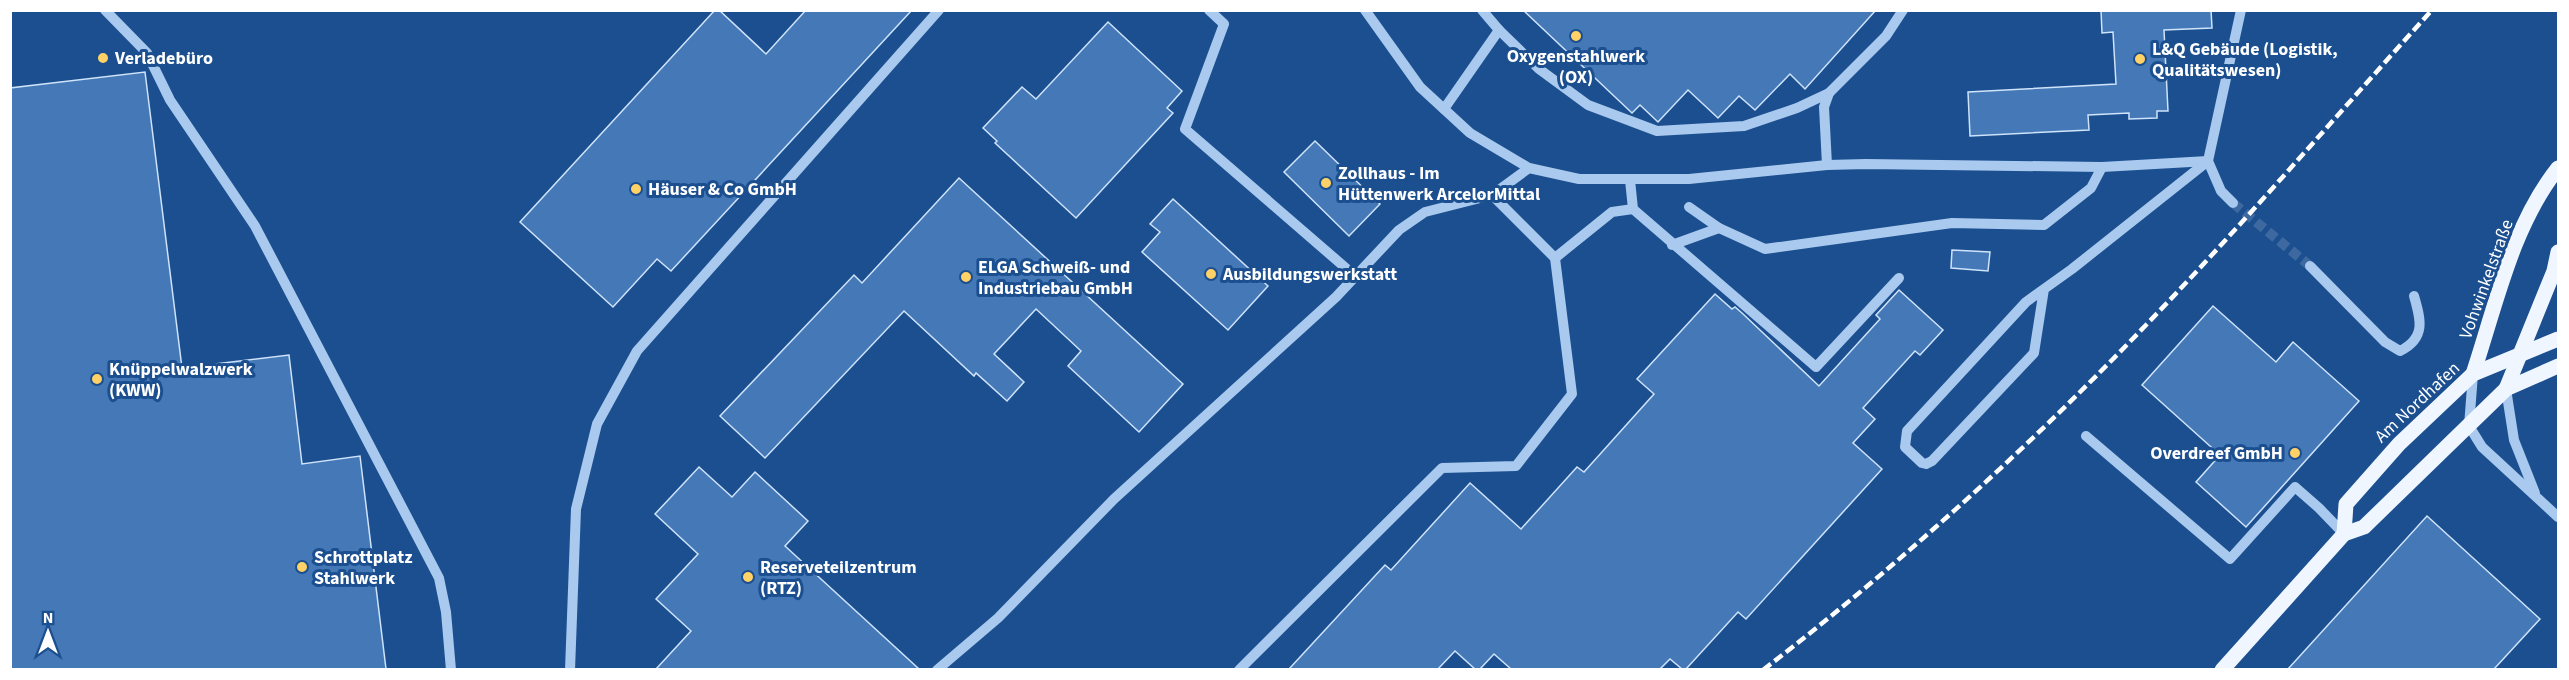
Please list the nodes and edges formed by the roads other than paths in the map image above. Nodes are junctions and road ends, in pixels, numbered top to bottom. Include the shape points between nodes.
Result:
1 (939, 10) edge
2 (1209, 10) edge
3 (1365, 10) edge
4 (1482, 10) edge
5 (1903, 10) edge
6 (2241, 10) edge
7 (106, 11) edge
8 (1499, 30) junction
9 (1829, 93) junction
10 (1444, 109) junction
11 (2208, 161) junction
12 (1827, 165) junction
13 (2102, 167) junction
14 (1529, 168) junction
15 (2559, 168) edge
16 (1630, 180) junction
17 (1492, 195) junction
18 (2233, 203) tunnel mouth
19 (1689, 207) dead end
20 (1633, 209) junction
21 (1719, 228) junction
22 (1672, 245) junction
23 (2559, 252) edge
24 (1555, 258) junction
25 (2310, 266) tunnel mouth
26 (1355, 276) junction
27 (2556, 276) edge
28 (1899, 278) dead end
29 (2044, 289) junction
30 (2414, 296) dead end
31 (2559, 339) edge
32 (2518, 357) junction
33 (2559, 366) edge
34 (2473, 374) junction
35 (2506, 389) junction
36 (2469, 426) junction
37 (2086, 436) dead end
38 (2536, 496) junction
39 (2559, 517) edge
40 (2343, 534) junction
41 (451, 669) edge
42 (570, 669) edge
43 (936, 669) edge
44 (1239, 669) edge
45 (2222, 669) edge

1 - 42 street via 637,351 597,424 576,509
2 - 26 street via 1224,24 1185,129
3 - 10 street via 1420,87
4 - 8 street
5 - 9 street via 1886,36
6 - 11 street
7 - 41 street via 147,53 170,100 255,226 439,578
8 - 9 street via 1539,69 1588,105 1657,131 1744,126
8 - 10 street
9 - 12 street via 1824,107
10 - 14 street via 1470,133
11 - 13 street
11 - 18 street via 2221,191
11 - 29 street
12 - 13 street
12 - 16 street via 1689,179
13 - 21 street via 2091,188 2044,225 1952,223 1765,249
14 - 16 street via 1580,179
14 - 17 street
15 - 34 main road, Vohwinkelstraße via 2547,182 2519,235
16 - 20 street
17 - 24 street
17 - 26 street via 1425,212 1399,230
19 - 21 street
20 - 22 street
20 - 24 street via 1612,212
21 - 22 street
22 - 28 street via 1816,367
23 - 27 main road
24 - 44 street via 1572,394 1516,466 1442,468
25 - 30 street via 2385,342 2400,351 2419,335 2420,316
26 - 43 street via 1114,499 998,618
27 - 32 main road
29 - 29 street via 2026,302 1907,431 1905,447 1922,463 1932,461 2034,353
31 - 32 main road, Am Nordhafen
32 - 34 main road, Am Nordhafen
32 - 35 main road
33 - 35 main road
34 - 36 street
34 - 40 main road, Am Nordhafen via 2398,444 2346,504
35 - 36 main road
35 - 38 street via 2514,440
36 - 38 street via 2482,447
36 - 40 main road via 2364,527
37 - 40 street via 2230,559 2295,488
38 - 39 street
40 - 45 main road

